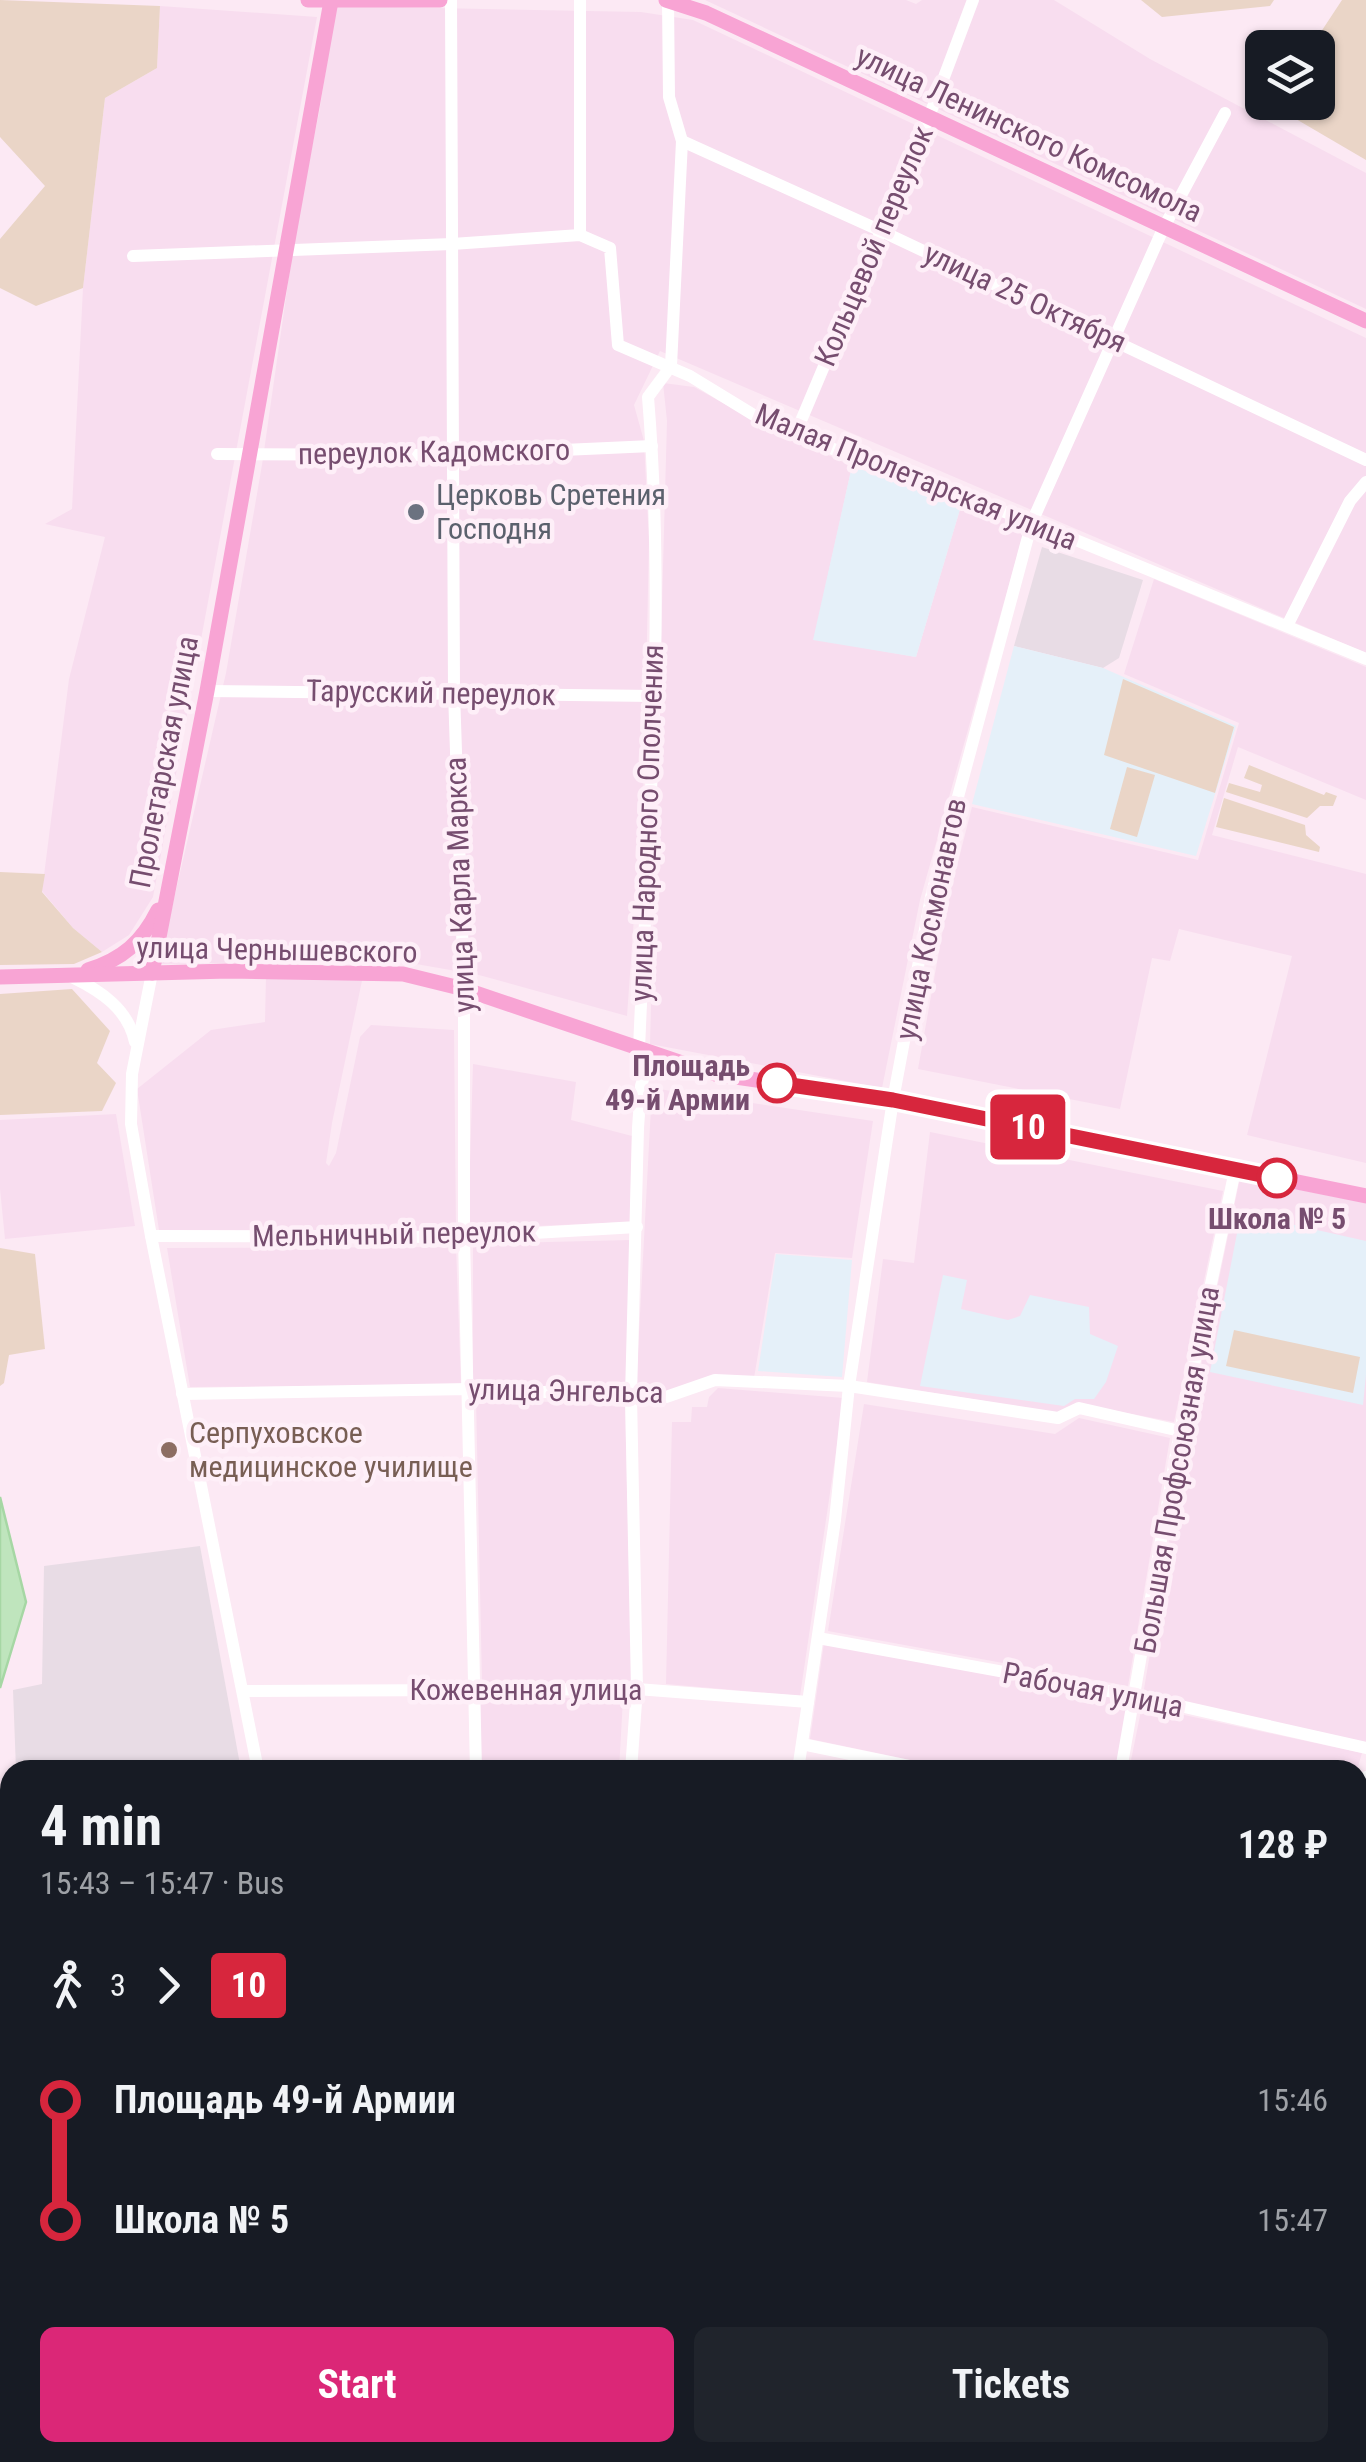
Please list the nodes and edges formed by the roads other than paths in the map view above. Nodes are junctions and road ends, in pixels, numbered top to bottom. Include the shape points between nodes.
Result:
1 (308, 0) edge
2 (440, 0) edge
3 (450, 0) edge
4 (580, 0) edge
5 (667, 0) edge
6 (972, 0) edge
7 (331, 1) edge
8 (1225, 113) dead end
9 (928, 117) junction
10 (682, 140) junction
11 (1163, 229) junction
12 (879, 230) junction
13 (580, 236) junction
14 (452, 244) junction
15 (284, 250) junction
16 (132, 256) dead end
17 (1366, 321) edge
18 (1114, 340) junction
19 (671, 366) junction
20 (795, 434) junction
21 (652, 446) junction
22 (217, 454) dead end
23 (250, 454) junction
24 (454, 455) junction
25 (1366, 460) edge
26 (1366, 482) edge
27 (1032, 522) junction
28 (1287, 626) junction
29 (1366, 659) edge
30 (207, 691) junction
31 (454, 692) junction
32 (655, 696) junction
33 (167, 893) junction
34 (152, 973) junction
35 (70, 976) junction
36 (0, 977) edge
37 (464, 989) junction
38 (638, 1049) junction
39 (137, 1050) junction
40 (893, 1100) junction
41 (1235, 1170) junction
42 (1366, 1196) edge
43 (637, 1227) junction
44 (151, 1236) junction
45 (464, 1237) junction
46 (848, 1386) junction
47 (469, 1389) junction
48 (182, 1394) junction
49 (631, 1396) junction
50 (1180, 1432) junction
51 (818, 1638) junction
52 (638, 1689) junction
53 (475, 1690) junction
54 (244, 1691) junction
55 (1136, 1696) junction
56 (808, 1702) junction
57 (802, 1744) junction
58 (1366, 1748) edge
59 (256, 1760) edge
60 (476, 1760) edge
61 (631, 1760) edge
62 (800, 1760) edge
63 (880, 1760) edge
64 (1123, 1760) edge

1 - 7 main road
2 - 7 main road
3 - 14 street, улица Карла Маркса
4 - 13 street
5 - 9 main road, улица Ленинского Комсомола
5 - 10 street, улица Народного Ополчения via 669,97
6 - 9 street, Кольцевой переулок
7 - 15 main road, Пролетарская улица
8 - 11 street, улица Космонавтов
9 - 11 main road, улица Ленинского Комсомола
9 - 12 street, Кольцевой переулок
10 - 12 street, улица 25 Октября
10 - 19 street, улица Народного Ополчения
11 - 17 main road, улица Ленинского Комсомола
11 - 18 street, улица Космонавтов
12 - 18 street, улица 25 Октября
12 - 20 street, Кольцевой переулок
13 - 14 street
13 - 19 street, Малая Пролетарская улица via 610,248 618,345
14 - 15 street
14 - 24 street, улица Карла Маркса
15 - 16 street
15 - 23 main road, Пролетарская улица
18 - 25 street, улица 25 Октября
18 - 27 street, улица Космонавтов
19 - 20 street, Малая Пролетарская улица
19 - 21 street, улица Народного Ополчения via 648,397
20 - 27 street, Малая Пролетарская улица
21 - 24 street, переулок Кадомского
21 - 32 street, улица Народного Ополчения
22 - 23 street, переулок Кадомского
23 - 24 street, переулок Кадомского
23 - 30 main road, Пролетарская улица
24 - 31 street, улица Карла Маркса
26 - 28 street
27 - 28 street, Малая Пролетарская улица
27 - 40 street, улица Космонавтов via 930,896
28 - 29 street, Малая Пролетарская улица
30 - 31 street, Тарусский переулок
30 - 33 main road, Пролетарская улица
31 - 32 street, Тарусский переулок
31 - 37 street, улица Карла Маркса
32 - 38 street, улица Народного Ополчения
33 - 34 main road, Пролетарская улица
33 - 35 main road via 134,948
34 - 35 main road, улица Чернышевского
34 - 37 main road, улица Чернышевского via 403,974
34 - 39 street, Пролетарская улица
35 - 36 main road, улица Чернышевского
35 - 39 street via 122,1012
37 - 38 main road, улица Чернышевского
37 - 45 street, улица Карла Маркса
38 - 40 main road, улица Чернышевского via 715,1074
38 - 43 street, улица Народного Ополчения via 649,1059 641,1086
39 - 44 street, Пролетарская улица via 131,1124
40 - 41 main road, улица Чернышевского
40 - 46 street, улица Космонавтов
41 - 42 main road, улица Чернышевского
41 - 50 street, Большая Профсоюзная улица
43 - 45 street, Мельничный переулок
43 - 49 street, улица Народного Ополчения
44 - 45 street, Мельничный переулок
44 - 48 street, Пролетарская улица
45 - 47 street, улица Карла Маркса
46 - 49 street, улица Энгельса via 715,1380 666,1397
46 - 50 street, улица Энгельса via 1058,1418 1079,1408
46 - 51 street, улица Космонавтов
47 - 48 street, улица Энгельса
47 - 49 street, улица Энгельса
47 - 53 street, улица Карла Маркса
48 - 54 street, Пролетарская улица
49 - 52 street, улица Народного Ополчения
50 - 55 street, Большая Профсоюзная улица
51 - 55 street, Рабочая улица
51 - 56 street, улица Космонавтов
52 - 53 street, Кожевенная улица
52 - 56 street, Кожевенная улица
52 - 61 street, улица Народного Ополчения
53 - 54 street, Кожевенная улица
53 - 60 street, улица Карла Маркса
54 - 59 street, Пролетарская улица
55 - 58 street, Рабочая улица
55 - 64 street, Большая Профсоюзная улица
56 - 57 street, улица Космонавтов
57 - 62 street, улица Космонавтов
57 - 63 street

